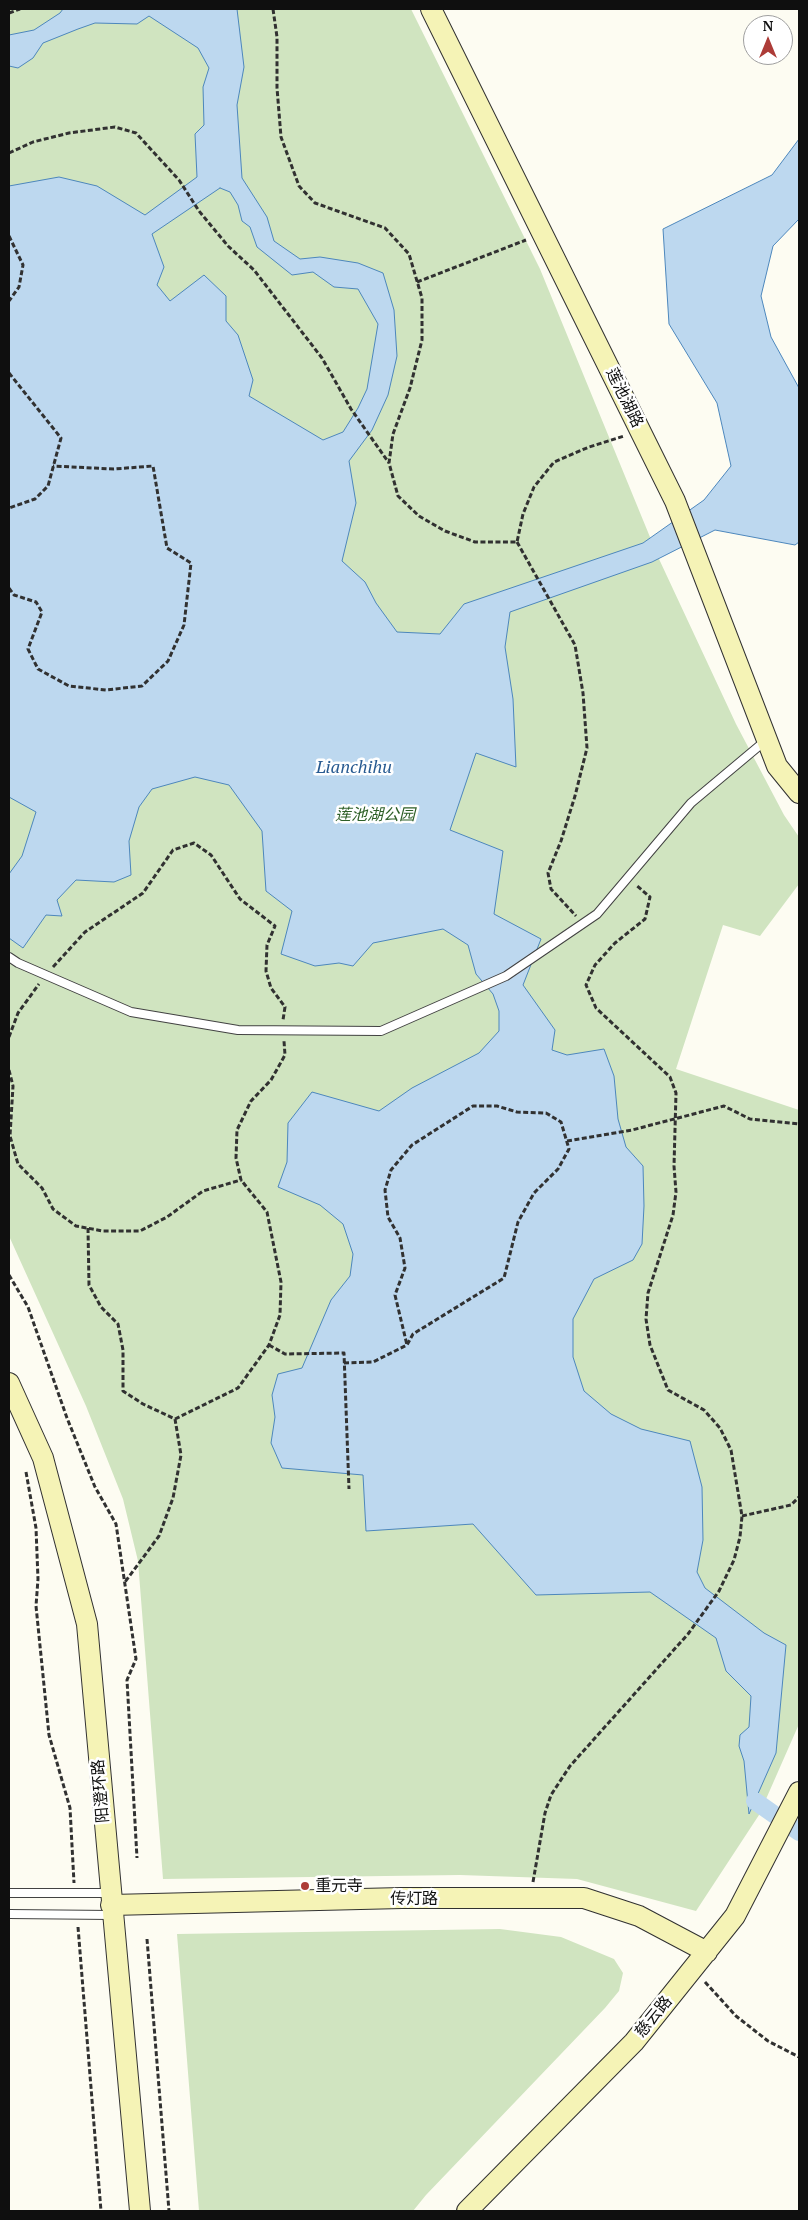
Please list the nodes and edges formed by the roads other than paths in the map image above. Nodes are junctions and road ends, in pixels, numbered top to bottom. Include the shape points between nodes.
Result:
1 (431, 9) edge
2 (767, 740) junction
3 (799, 793) edge
4 (9, 957) edge
5 (9, 1383) edge
6 (799, 1792) edge
7 (9, 1893) edge
8 (111, 1904) junction
9 (9, 1914) edge
10 (707, 1952) junction
11 (140, 2211) edge
12 (468, 2211) edge

1 - 2 street, 莲池湖路 via 675,502
2 - 3 street, 莲池湖路 via 777,766
2 - 4 lane via 691,803 597,914 506,976 381,1031 238,1030 131,1012
5 - 8 street, 阳澄环路 via 43,1458 87,1624
6 - 10 street, 慈云路 via 735,1916
7 - 8 lane via 75,1893
8 - 9 lane via 77,1914
8 - 10 street, 传灯路 via 584,1898 639,1916
8 - 11 street, 阳澄环路
10 - 12 street, 慈云路 via 634,2042

